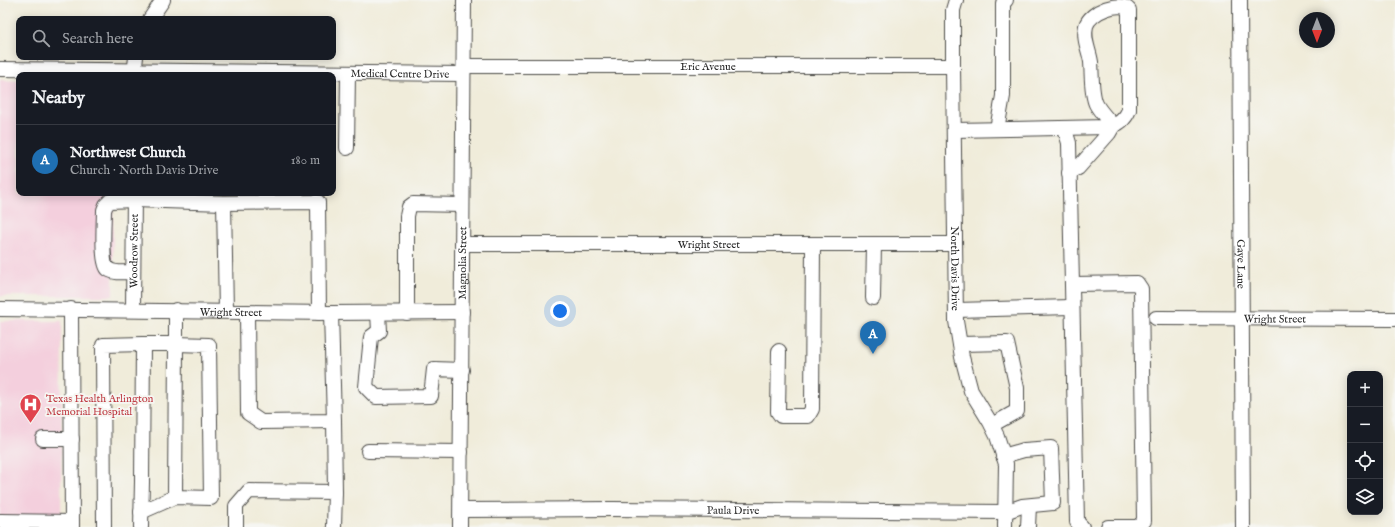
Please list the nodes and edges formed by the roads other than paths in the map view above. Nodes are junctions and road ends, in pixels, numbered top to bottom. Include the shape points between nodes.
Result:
1 (162, 0) edge
2 (464, 0) edge
3 (956, 0) edge
4 (1006, 0) edge
5 (1240, 0) edge
6 (152, 16) edge
7 (953, 66) junction
8 (135, 68) edge
9 (0, 69) edge
10 (463, 70) junction
11 (305, 72) edge
12 (336, 73) edge
13 (348, 73) junction
14 (1113, 126) junction
15 (1061, 128) junction
16 (997, 129) junction
17 (954, 130) junction
18 (347, 148) dead end
19 (1069, 173) junction
20 (134, 196) edge
21 (224, 202) junction
22 (462, 205) junction
23 (462, 244) junction
24 (813, 244) junction
25 (874, 244) junction
26 (955, 244) junction
27 (133, 272) junction
28 (1072, 284) junction
29 (873, 298) dead end
30 (1072, 308) junction
31 (0, 309) edge
32 (72, 309) junction
33 (133, 310) junction
34 (176, 310) junction
35 (956, 310) junction
36 (226, 311) junction
37 (246, 312) junction
38 (378, 312) junction
39 (407, 312) junction
40 (462, 312) junction
41 (325, 313) junction
42 (1156, 318) dead end
43 (1242, 318) junction
44 (1395, 319) edge
45 (143, 344) junction
46 (176, 344) junction
47 (960, 344) junction
48 (779, 351) dead end
49 (462, 370) junction
50 (334, 421) junction
51 (992, 425) junction
52 (43, 439) dead end
53 (72, 439) junction
54 (368, 451) dead end
55 (461, 452) junction
56 (1003, 456) junction
57 (334, 492) junction
58 (175, 497) junction
59 (1029, 506) junction
60 (460, 510) junction
61 (141, 512) junction
62 (1005, 512) junction
63 (0, 521) edge
64 (72, 524) edge
65 (104, 527) edge
66 (141, 527) edge
67 (236, 527) edge
68 (334, 527) edge
69 (460, 527) edge
70 (1005, 527) edge
71 (1028, 527) edge
72 (1082, 527) edge
73 (1108, 527) edge
74 (1243, 527) edge

1 - 6 street
2 - 10 street, Magnolia Street
3 - 7 street, North Davis Drive via 953,10
4 - 16 street via 1003,3 1003,96
5 - 43 street, Gaye Lane
7 - 10 street, Eric Avenue
7 - 17 street, North Davis Drive
8 - 9 street, Medical Centre Drive
8 - 11 street, Medical Centre Drive
10 - 13 street, Medical Centre Drive
10 - 22 street, Magnolia Street
12 - 13 street, Medical Centre Drive
13 - 18 street
14 - 14 street via 1123,120 1129,110 1129,10 1125,3 1121,2 1102,6 1090,18 1086,27 1086,43 1096,103
14 - 15 street
14 - 19 street via 1078,168
15 - 16 street
15 - 19 street via 1066,133 1069,143
16 - 17 street
17 - 26 street, North Davis Drive
19 - 28 street
20 - 21 street
20 - 27 street, Woodrow Street
20 - 27 street via 110,201 104,210 106,266 117,272
21 - 36 street
21 - 41 street via 318,202
22 - 23 street, Magnolia Street
22 - 39 street via 413,204 409,207
23 - 24 street, Wright Street
23 - 40 street, Magnolia Street
24 - 25 street, Wright Street
24 - 48 street via 812,409 808,416 781,416 778,412
25 - 26 street, Wright Street
25 - 29 street
26 - 35 street, North Davis Drive
27 - 33 street, Woodrow Street
28 - 30 street
28 - 73 street via 1137,283 1141,289 1144,521 1138,527
30 - 35 street
30 - 72 street via 1077,522
31 - 32 street, Wright Street
32 - 33 street, Wright Street
32 - 53 street
33 - 34 street, Wright Street
34 - 36 street, Wright Street
34 - 46 street
35 - 47 street, North Davis Drive
36 - 37 street, Wright Street
37 - 41 street, Wright Street
37 - 50 street via 248,413 261,422
38 - 39 street, Wright Street
38 - 41 street, Wright Street
38 - 49 street via 378,331 371,337 366,386 376,397 431,396 434,369
39 - 40 street, Wright Street
40 - 49 street, Magnolia Street
41 - 50 street
42 - 43 street, Wright Street
43 - 44 street, Wright Street
43 - 74 street, Gaye Lane
45 - 46 street
45 - 61 street
45 - 65 street via 103,345
46 - 58 street
46 - 58 street via 209,345 211,498
47 - 51 street, North Davis Drive via 971,391
47 - 51 street via 1007,343 1017,388 1017,411
49 - 55 street, Magnolia Street
50 - 57 street
51 - 56 street, North Davis Drive
52 - 53 street
53 - 64 street
54 - 55 street
55 - 60 street, Magnolia Street
56 - 59 street, Paula Drive via 1024,450 1051,448 1053,503
56 - 62 street, North Davis Drive via 1006,464
57 - 67 street via 249,491 236,506
57 - 68 street
58 - 61 street
59 - 62 street, Paula Drive
59 - 71 street
60 - 62 street, Paula Drive
60 - 69 street, Magnolia Street
61 - 66 street
62 - 70 street, North Davis Drive
63 - 64 street

